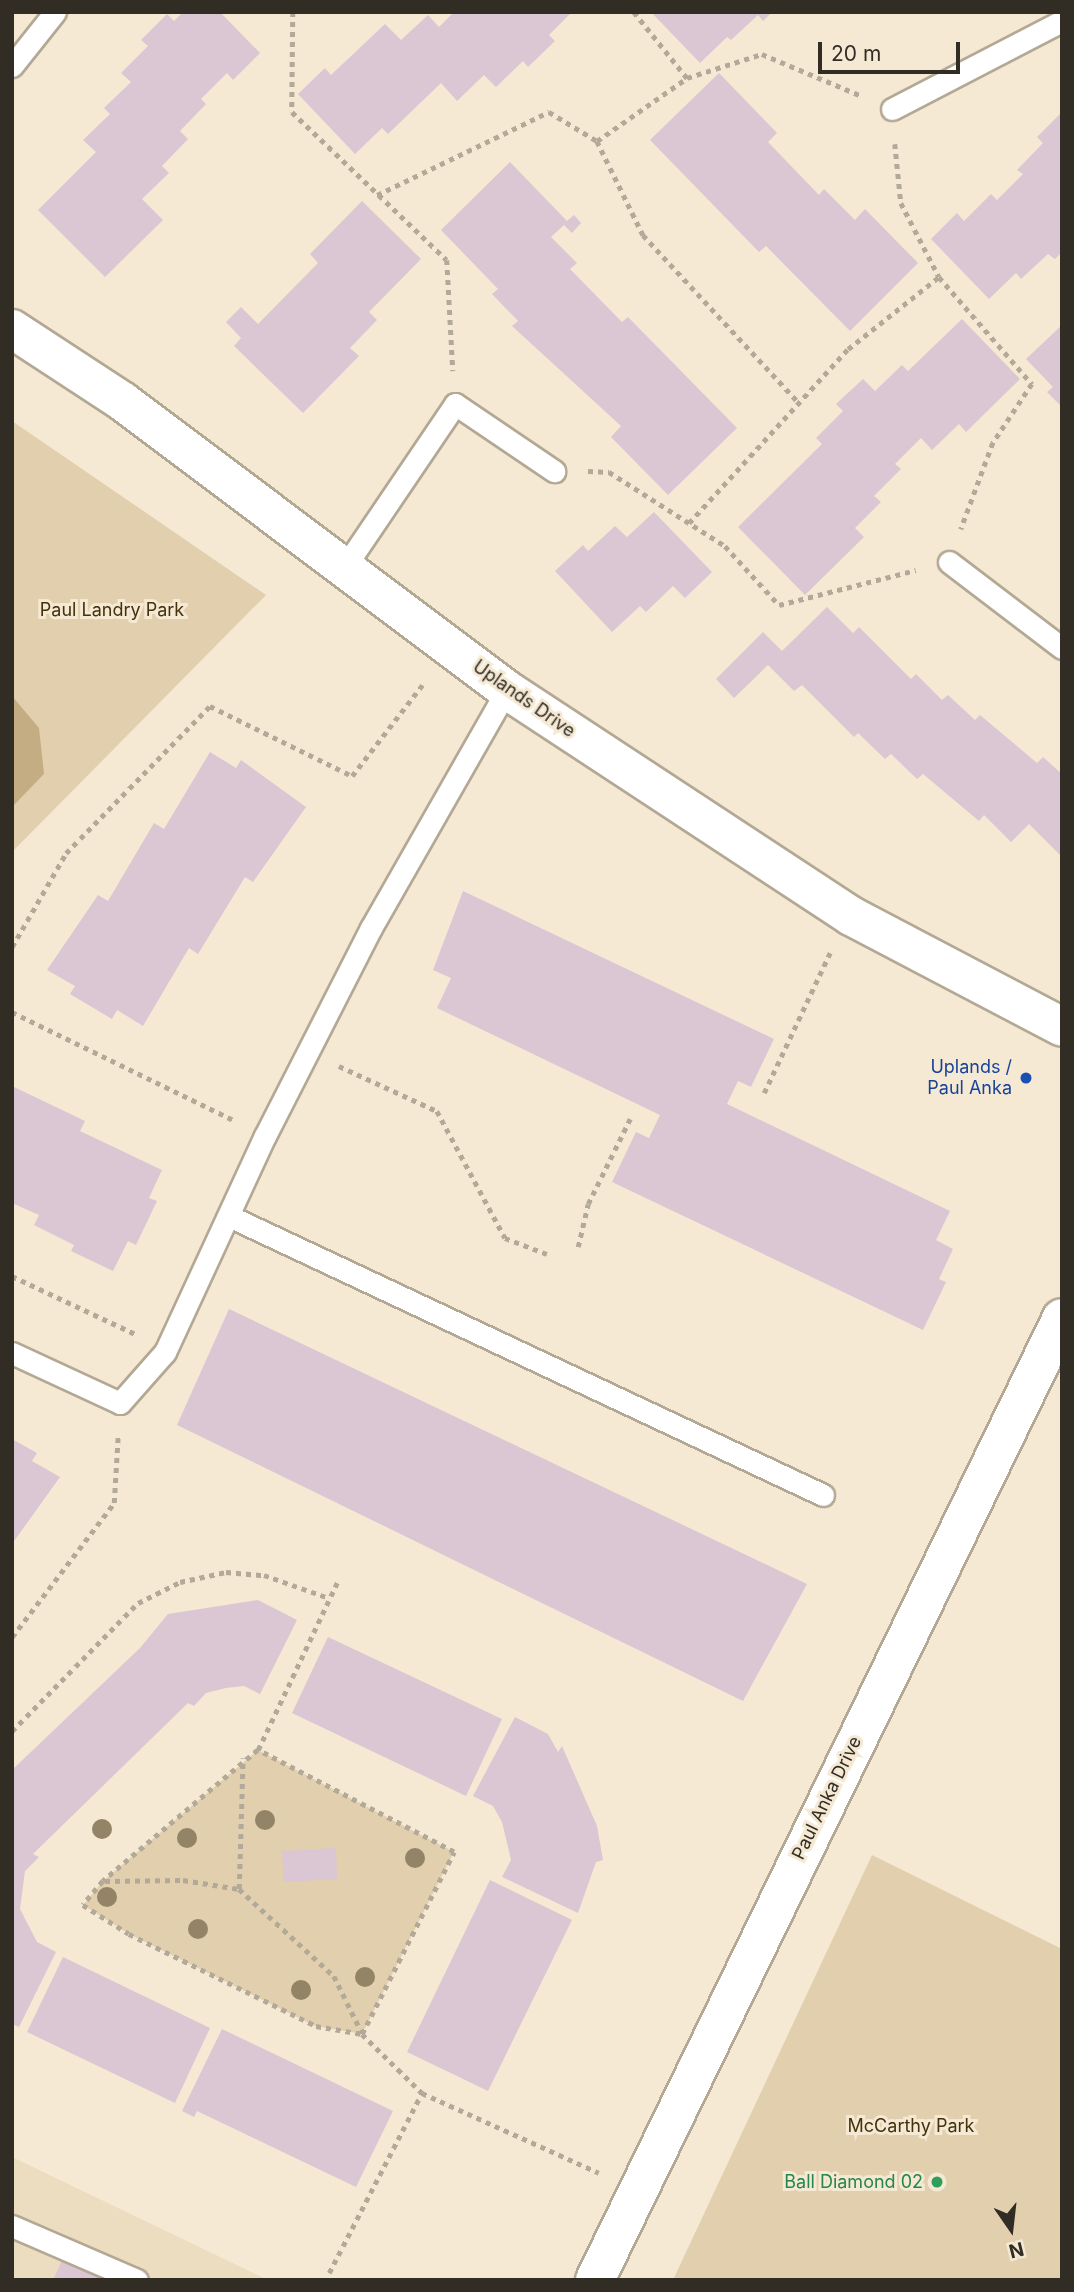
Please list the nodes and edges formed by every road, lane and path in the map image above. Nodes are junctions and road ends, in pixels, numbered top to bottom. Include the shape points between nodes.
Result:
1 (55, 12) edge
2 (293, 12) edge
3 (634, 12) edge
4 (1062, 21) edge
5 (12, 66) edge
6 (687, 78) junction
7 (892, 109) junction
8 (597, 141) junction
9 (377, 195) junction
10 (939, 277) junction
11 (12, 329) edge
12 (798, 402) junction
13 (455, 404) junction
14 (554, 471) joint
15 (690, 523) junction
16 (949, 562) junction
17 (344, 568) junction
18 (451, 648) junction
19 (1062, 648) edge
20 (507, 690) junction
21 (851, 916) junction
22 (12, 947) edge
23 (12, 1012) edge
24 (1062, 1027) edge
25 (308, 1051) junction
26 (764, 1093) dead end
27 (630, 1119) dead end
28 (265, 1136) junction
29 (231, 1217) junction
30 (578, 1247) dead end
31 (547, 1254) dead end
32 (12, 1276) edge
33 (1062, 1318) edge
34 (165, 1352) junction
35 (12, 1353) edge
36 (120, 1403) junction
37 (823, 1495) dead end
38 (339, 1579) dead end
39 (329, 1598) junction
40 (12, 1637) edge
41 (12, 1731) edge
42 (258, 1750) junction
43 (243, 1758) junction
44 (103, 1881) junction
45 (239, 1889) junction
46 (362, 2034) junction
47 (422, 2093) junction
48 (638, 2190) junction
49 (12, 2226) edge
50 (329, 2273) dead end
51 (137, 2280) edge
52 (595, 2280) edge

1 - 5 lane
2 - 9 path via 292,112
3 - 6 path
4 - 7 lane
6 - 7 path via 762,54
6 - 8 path
7 - 10 path via 901,203
8 - 9 path via 549,112
8 - 12 path via 643,235
9 - 13 path via 447,260
10 - 12 path via 848,349
10 - 16 path via 1032,384 993,443
11 - 17 street, Uplands Drive via 122,401
12 - 15 path
13 - 14 lane
13 - 17 lane
14 - 15 path via 609,471
15 - 16 path via 725,546 779,605
16 - 19 lane
17 - 18 street, Uplands Drive
18 - 20 street, Uplands Drive
18 - 22 path via 352,776 210,706 66,853
20 - 21 street, Uplands Drive
20 - 25 lane via 371,928
21 - 24 street, Uplands Drive
21 - 26 path
23 - 28 path
25 - 28 lane
25 - 31 path via 437,1111 505,1238
27 - 30 path via 588,1204
28 - 29 lane
29 - 34 lane
29 - 37 lane
32 - 34 path via 111,1320
33 - 48 street, Paul Anka Drive
34 - 36 lane
35 - 36 lane
36 - 40 path via 114,1503
38 - 39 path
39 - 41 path via 264,1575 226,1572 180,1582 138,1604
39 - 42 path
42 - 43 path
42 - 46 path via 454,1852
43 - 44 path
43 - 45 path
44 - 45 path via 183,1880
44 - 46 path via 83,1905 129,1934 316,2026
45 - 46 path via 334,1976
46 - 47 path
47 - 48 path
47 - 50 path
48 - 52 street, Paul Anka Drive
49 - 51 lane

